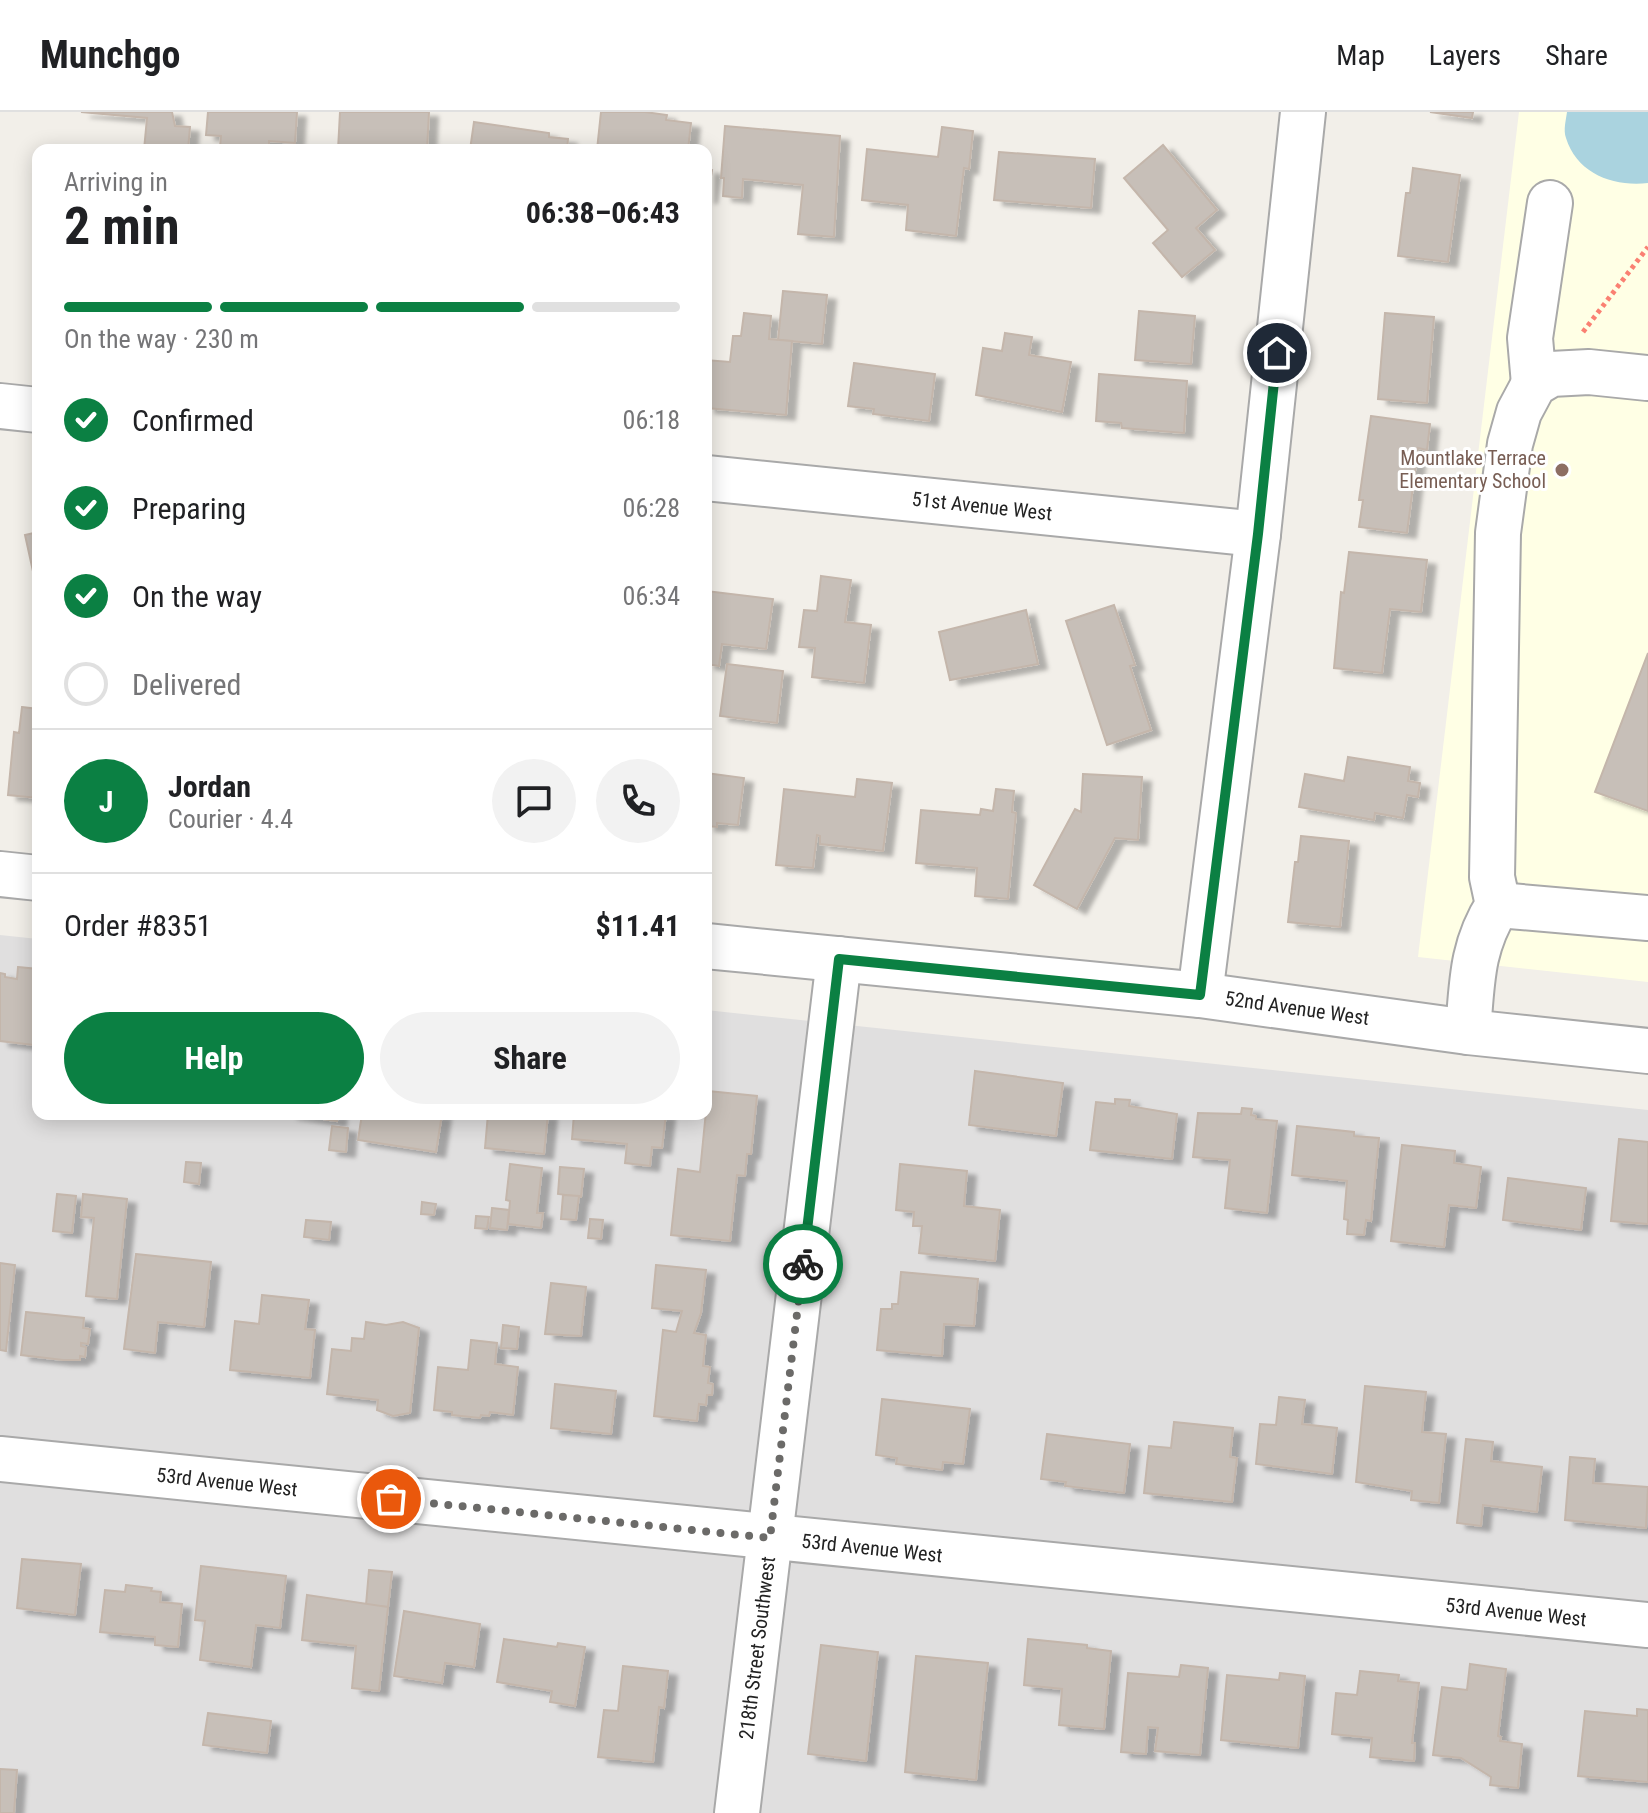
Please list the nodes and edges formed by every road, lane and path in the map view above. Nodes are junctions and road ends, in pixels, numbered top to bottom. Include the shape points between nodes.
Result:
1 (1303, 112) edge
2 (1550, 203) dead end
3 (1648, 247) edge
4 (1647, 378) edge
5 (1542, 379) junction
6 (0, 406) edge
7 (32, 409) edge
8 (712, 479) edge
9 (1258, 534) junction
10 (0, 874) edge
11 (32, 877) edge
12 (1498, 905) junction
13 (1648, 918) edge
14 (712, 947) edge
15 (839, 959) junction
16 (1200, 995) junction
17 (1468, 1032) junction
18 (1648, 1051) edge
19 (0, 1459) edge
20 (770, 1538) junction
21 (1648, 1625) edge
22 (737, 1813) edge

1 - 9 street
2 - 5 street via 1530,338
3 - 5 path
4 - 5 street via 1589,372
5 - 12 street via 1519,412 1498,533 1492,877
6 - 7 street
8 - 9 street, 51st Avenue West
9 - 16 street
10 - 11 street
12 - 13 street
12 - 17 street via 1483,927 1477,951
14 - 15 street, 52nd Avenue West
15 - 16 street, 52nd Avenue West
15 - 20 street, 218th Street Southwest
16 - 17 street, 52nd Avenue West
17 - 18 street, 52nd Avenue West
19 - 20 street, 53rd Avenue West
20 - 21 street, 53rd Avenue West
20 - 22 street, 218th Street Southwest

